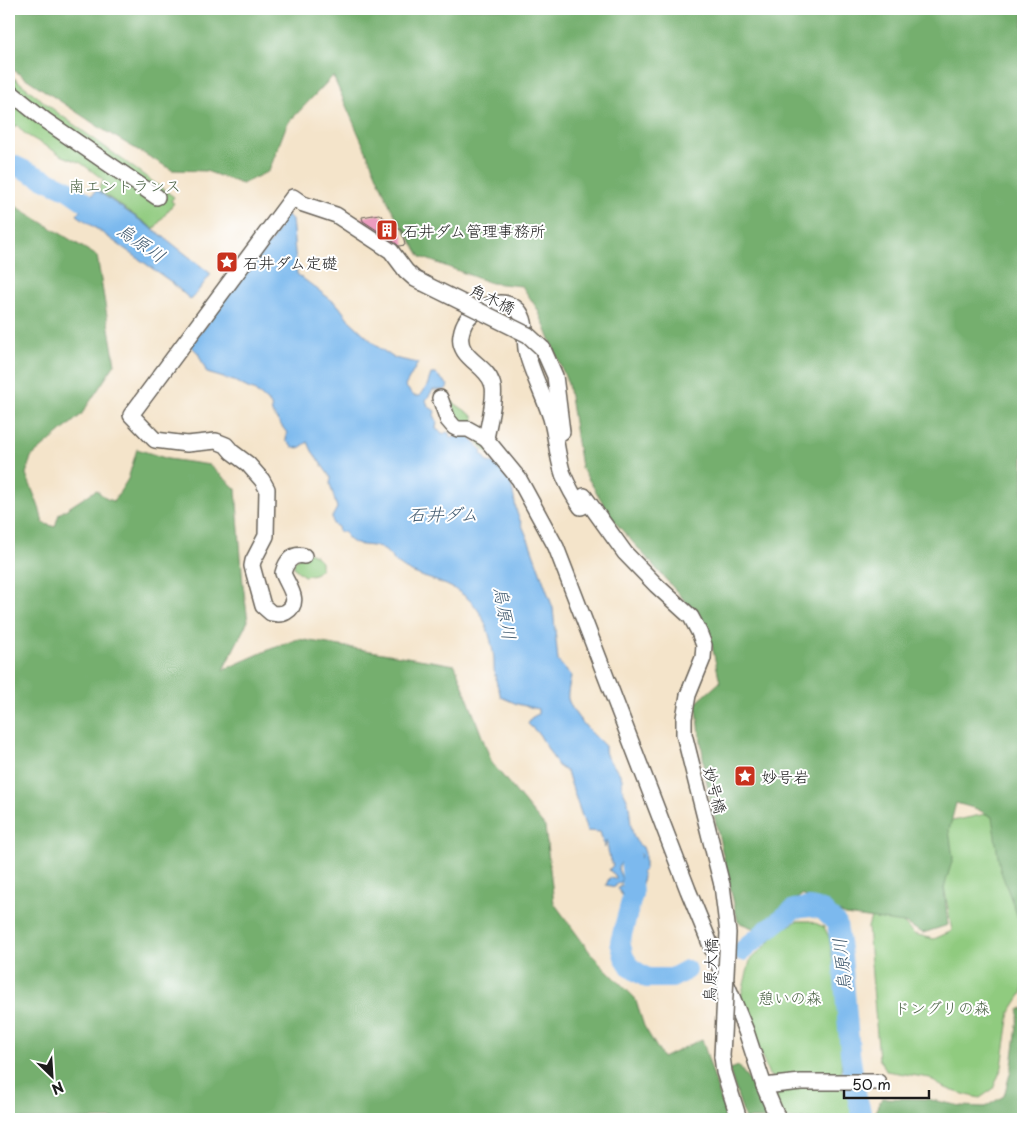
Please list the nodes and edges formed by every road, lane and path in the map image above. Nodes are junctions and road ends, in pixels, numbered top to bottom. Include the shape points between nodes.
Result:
1 (9, 90) edge
2 (157, 197) dead end
3 (543, 349) joint
4 (440, 398) dead end
5 (464, 417) dead end
6 (486, 436) junction
7 (589, 503) junction
8 (304, 556) dead end
9 (722, 885) joint
10 (878, 1082) dead end
11 (764, 1086) junction
12 (739, 1119) edge
13 (778, 1119) edge

1 - 2 street via 46,121
3 - 7 street, 妙号橋 via 555,376 563,440 571,469
3 - 8 street, 角木橋, bridge via 528,335 406,272 391,251 336,215 293,198 131,416 156,440 187,444 216,441 226,445 262,480 267,489 266,536 252,566 261,601 270,613 284,614 293,604 293,594 283,572 288,560
4 - 6 street via 454,427
5 - 6 street
6 - 7 street via 494,391 492,382 463,352 460,336 468,316 487,304 509,303 519,311 525,323 526,351 547,407 563,474 581,507
6 - 11 street via 519,479 556,547 746,1031
7 - 9 street, 妙号橋 via 625,553 691,617 704,645 703,658 688,695 684,734
9 - 12 street, 烏原大橋, bridge via 728,932 722,1056
10 - 11 street via 801,1082
11 - 13 street

